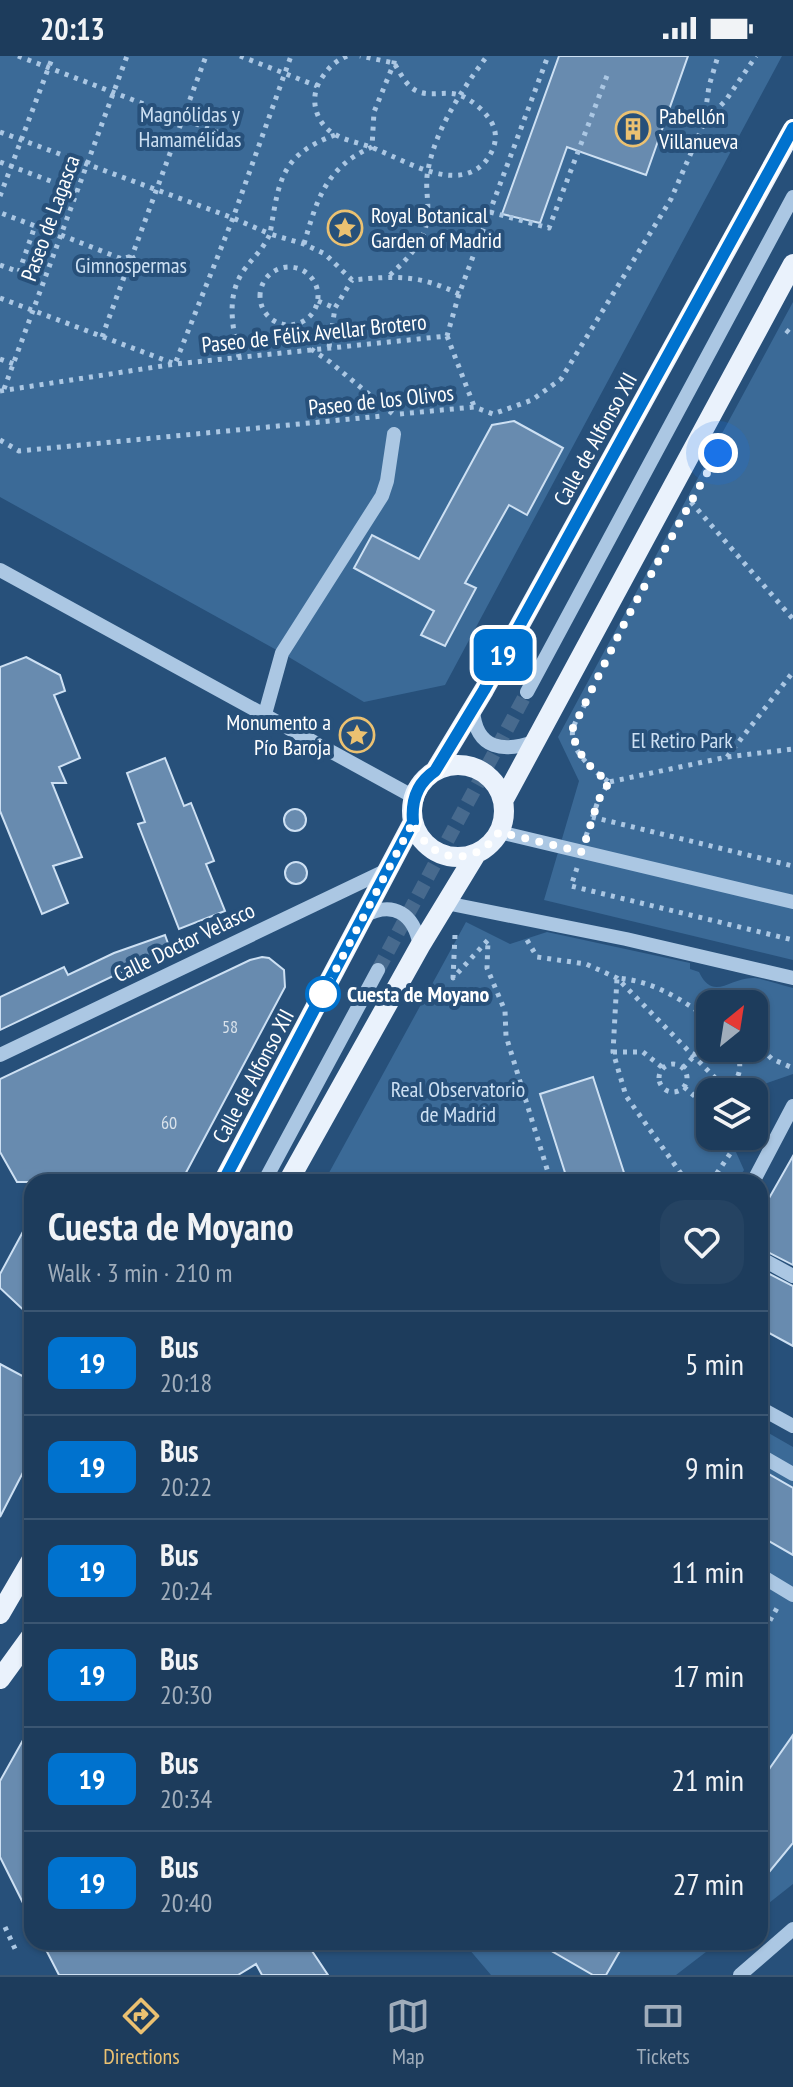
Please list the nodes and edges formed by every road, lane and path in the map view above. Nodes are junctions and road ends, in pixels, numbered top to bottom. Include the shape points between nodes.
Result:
1 (18, 56) edge
2 (53, 56) edge
3 (127, 56) edge
4 (206, 56) edge
5 (240, 56) edge
6 (291, 56) edge
7 (347, 56) edge
8 (360, 56) edge
9 (487, 56) edge
10 (548, 56) edge
11 (718, 56) edge
12 (756, 56) edge
13 (394, 60) edge
14 (49, 68) junction
15 (285, 73) junction
16 (608, 73) dead end
17 (317, 86) junction
18 (113, 93) junction
19 (459, 95) junction
20 (184, 119) junction
21 (704, 123) junction
22 (793, 129) edge
23 (0, 132) edge
24 (225, 135) dead end
25 (335, 135) junction
26 (22, 140) junction
27 (372, 147) junction
28 (0, 162) edge
29 (87, 164) junction
30 (12, 166) junction
31 (428, 171) junction
32 (793, 189) edge
33 (157, 190) junction
34 (77, 191) junction
35 (0, 196) edge
36 (793, 197) edge
37 (0, 212) edge
38 (490, 212) junction
39 (233, 218) junction
40 (774, 230) junction
41 (270, 234) junction
42 (61, 235) junction
43 (304, 244) junction
44 (132, 256) junction
45 (122, 259) junction
46 (793, 264) edge
47 (0, 265) edge
48 (127, 269) junction
49 (389, 275) junction
50 (352, 280) junction
51 (459, 294) junction
52 (0, 298) edge
53 (318, 301) junction
54 (335, 308) junction
55 (33, 311) junction
56 (793, 317) edge
57 (786, 330) junction
58 (447, 336) junction
59 (793, 336) edge
60 (102, 337) junction
61 (779, 343) dead end
62 (329, 347) junction
63 (311, 349) junction
64 (239, 357) junction
65 (0, 359) edge
66 (14, 364) junction
67 (175, 364) junction
68 (2, 390) edge
69 (474, 407) junction
70 (394, 415) junction
71 (394, 434) dead end
72 (0, 440) edge
73 (698, 489) dead end
74 (691, 502) junction
75 (684, 515) dead end
76 (0, 570) edge
77 (793, 619) edge
78 (793, 672) edge
79 (527, 692) tunnel mouth
80 (586, 702) dead end
81 (473, 710) junction
82 (265, 714) junction
83 (536, 741) junction
84 (793, 749) edge
85 (727, 757) junction
86 (435, 771) junction
87 (609, 782) junction
88 (414, 797) junction
89 (503, 801) junction
90 (592, 817) junction
91 (413, 822) junction
92 (499, 832) junction
93 (582, 852) junction
94 (476, 854) junction
95 (793, 866) edge
96 (387, 870) junction
97 (793, 902) edge
98 (446, 903) junction
99 (363, 916) junction
100 (504, 916) junction
101 (453, 925) dead end
102 (793, 940) edge
103 (420, 946) junction
104 (378, 970) tunnel mouth
105 (617, 978) junction
106 (793, 978) edge
107 (696, 1008) edge
108 (696, 1051) edge
109 (613, 1052) junction
110 (0, 1055) edge
111 (768, 1055) edge
112 (694, 1056) junction
113 (663, 1068) junction
114 (683, 1068) junction
115 (793, 1068) edge
116 (715, 1078) edge
117 (684, 1087) junction
118 (696, 1097) edge
119 (793, 1106) edge
120 (733, 1150) edge
121 (227, 1174) edge
122 (268, 1174) edge
123 (292, 1174) edge
124 (549, 1174) edge
125 (681, 1174) edge
126 (716, 1174) edge
127 (757, 1174) edge
128 (768, 1262) edge
129 (793, 1276) edge
130 (768, 1412) edge
131 (793, 1426) edge
132 (768, 1460) edge
133 (793, 1474) edge
134 (24, 1573) edge
135 (768, 1580) edge
136 (793, 1595) edge
137 (0, 1614) edge
138 (24, 1646) edge
139 (0, 1679) edge
140 (5, 1927) dead end
141 (793, 1929) edge
142 (16, 1951) dead end
143 (740, 1975) edge

1 - 14 path
2 - 14 path
3 - 18 path, Paseo de Lagasca
4 - 20 path
5 - 15 path
6 - 15 path
7 - 17 path via 332,63
8 - 13 path
9 - 19 path
10 - 38 path, Paseo de Félix Avellar Brotero
11 - 21 path, Paseo de los Olivos
12 - 21 path, Paseo de los Olivos
13 - 19 path via 411,88
13 - 27 path via 374,112
14 - 18 path
14 - 26 path
15 - 17 path
15 - 39 path
16 - 38 path via 549,228
17 - 25 path via 316,113
18 - 20 path
18 - 29 path, Paseo de Lagasca
19 - 31 path
19 - 31 path via 488,117 494,127 493,150 469,174
20 - 24 path
20 - 33 path
21 - 69 path, Paseo de los Olivos via 671,199 561,379 532,400 493,414
22 - 81 main road, Calle de Alfonso XII
23 - 26 path
25 - 27 path
25 - 41 path via 307,146 288,165
26 - 29 path
26 - 30 path
27 - 31 path
27 - 43 path via 330,177
28 - 30 path
29 - 33 path
29 - 34 path, Paseo de Lagasca
30 - 34 path
30 - 35 path
31 - 49 path via 426,225 416,247
32 - 40 street
33 - 39 path
33 - 44 path
34 - 42 path, Paseo de Lagasca
36 - 40 street
37 - 47 path via 35,226 19,272
38 - 51 path, Paseo de Félix Avellar Brotero
39 - 41 path
39 - 67 path
40 - 79 street
41 - 43 path
41 - 64 path via 244,270 232,302
42 - 45 path
42 - 55 path, Paseo de Lagasca
43 - 50 path via 325,254
44 - 45 path
44 - 48 path via 137,265
45 - 48 path
46 - 83 main road
48 - 60 path
49 - 50 path
49 - 51 path
50 - 54 path
51 - 58 path, Paseo de Félix Avellar Brotero
52 - 55 path
53 - 53 path via 311,276 292,267 273,272 260,296 267,314 282,324 303,322
53 - 54 path
54 - 62 path
55 - 60 path
55 - 66 path, Paseo de Lagasca
56 - 57 path
57 - 59 path
57 - 61 path
58 - 62 path, Paseo de Félix Avellar Brotero
58 - 69 path
60 - 67 path
62 - 63 path, Paseo de Félix Avellar Brotero
63 - 64 path, Paseo de Félix Avellar Brotero
63 - 70 path
64 - 67 path, Paseo de Félix Avellar Brotero
65 - 66 path
66 - 68 path, Paseo de Lagasca
67 - 68 path, Paseo de Félix Avellar Brotero
69 - 70 path, Paseo de los Olivos
70 - 72 path, Paseo de los Olivos via 19,451
71 - 82 street via 382,496 282,653
73 - 74 path
74 - 75 path
74 - 77 path
76 - 82 street
78 - 85 path
80 - 87 path via 572,730 574,745 593,771
81 - 83 street via 481,738 503,749
81 - 86 main road, Calle de Alfonso XII
82 - 88 street
83 - 89 main road
84 - 85 path
85 - 87 path
86 - 88 main road, Calle de Alfonso XII
86 - 89 main road via 460,765 479,770 494,782
87 - 90 path
88 - 91 main road, Calle de Alfonso XII
89 - 92 main road
90 - 93 path
90 - 95 path
91 - 94 main road via 439,852
91 - 96 main road, Calle de Alfonso XII
92 - 93 street
92 - 94 main road
93 - 97 street
93 - 102 path via 571,886
94 - 98 main road
96 - 99 main road, Calle de Alfonso XII
96 - 110 street, Calle Doctor Velasco
98 - 100 street
98 - 103 main road
99 - 103 street via 384,908 401,913 415,927
99 - 121 main road, Calle de Alfonso XII
100 - 105 path via 527,938 537,957 586,964
100 - 106 street
101 - 124 path via 453,978 488,940 487,968 505,1011 506,1036
103 - 123 main road
104 - 122 street
105 - 107 path via 640,980
105 - 109 path
105 - 112 path
108 - 112 path
109 - 113 path via 643,1052
109 - 125 path via 626,1096
111 - 115 path
112 - 114 path
112 - 116 path
113 - 114 path
113 - 117 path via 659,1081 666,1091
114 - 117 path
117 - 118 path
119 - 127 street
120 - 126 path
128 - 129 street
130 - 131 street
132 - 133 street
134 - 137 main road
135 - 136 street
138 - 139 main road
140 - 142 path
141 - 143 street

